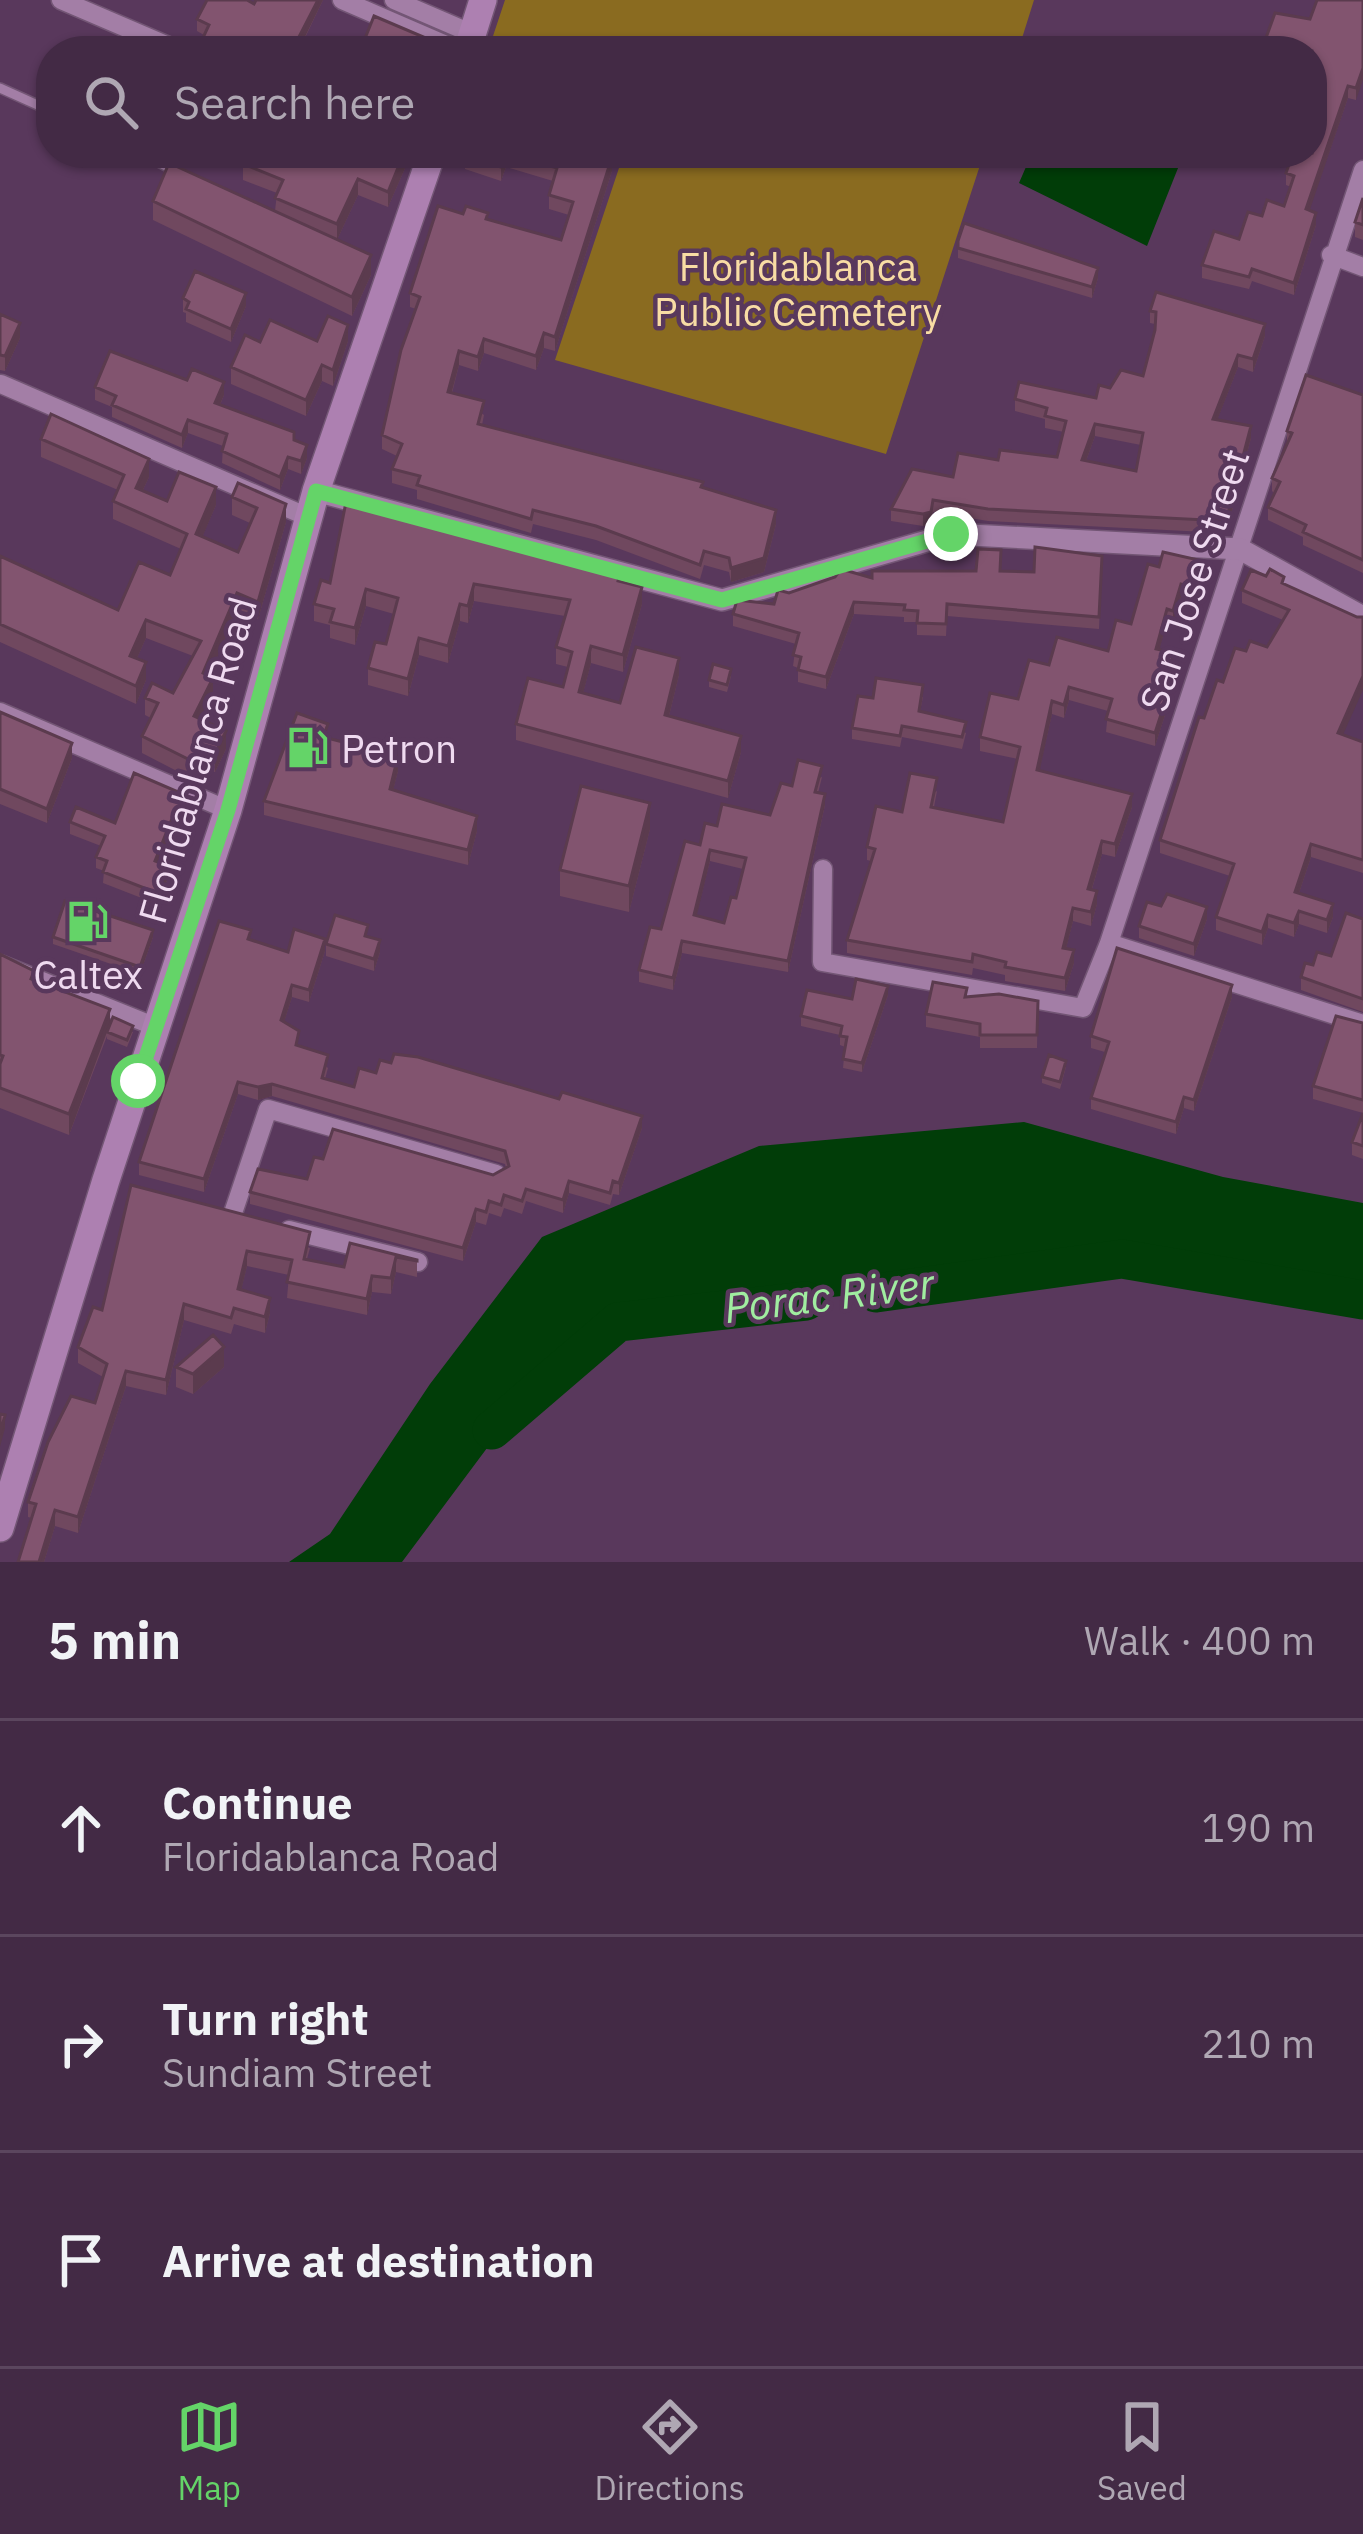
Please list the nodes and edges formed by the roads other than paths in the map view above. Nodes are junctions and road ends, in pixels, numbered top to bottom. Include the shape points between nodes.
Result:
1 (61, 0) edge
2 (342, 0) edge
3 (394, 0) edge
4 (483, 0) edge
5 (145, 36) edge
6 (439, 36) edge
7 (450, 36) edge
8 (470, 36) edge
9 (0, 88) edge
10 (36, 104) edge
11 (169, 168) edge
12 (421, 168) edge
13 (1363, 170) edge
14 (180, 174) edge
15 (1331, 255) junction
16 (1363, 267) edge
17 (2, 384) edge
18 (312, 504) junction
19 (1240, 549) junction
20 (1363, 617) edge
21 (0, 712) edge
22 (228, 810) junction
23 (823, 868) dead end
24 (1109, 943) junction
25 (0, 964) edge
26 (1363, 1024) edge
27 (156, 1027) junction
28 (496, 1174) edge
29 (212, 1210) edge
30 (232, 1216) junction
31 (256, 1222) edge
32 (279, 1227) edge
33 (418, 1262) edge
34 (2, 1509) edge

1 - 5 street
2 - 6 street
3 - 7 street
4 - 8 main road
9 - 10 lane
11 - 14 lane
12 - 18 main road, Floridablanca Road via 381,269
13 - 15 street, San Jose Street
15 - 16 street
15 - 19 street, San Jose Street
17 - 18 street
18 - 19 street via 722,600 951,534
18 - 22 main road, Floridablanca Road
19 - 20 street
19 - 24 street, San Jose Street
21 - 22 street
22 - 27 main road, Floridablanca Road
23 - 24 street, San Jose Street via 822,962 1083,1008
24 - 26 street
25 - 27 street
27 - 34 main road, Floridablanca Road via 116,1183
28 - 30 street via 268,1109
29 - 30 street
30 - 31 street
32 - 33 street

